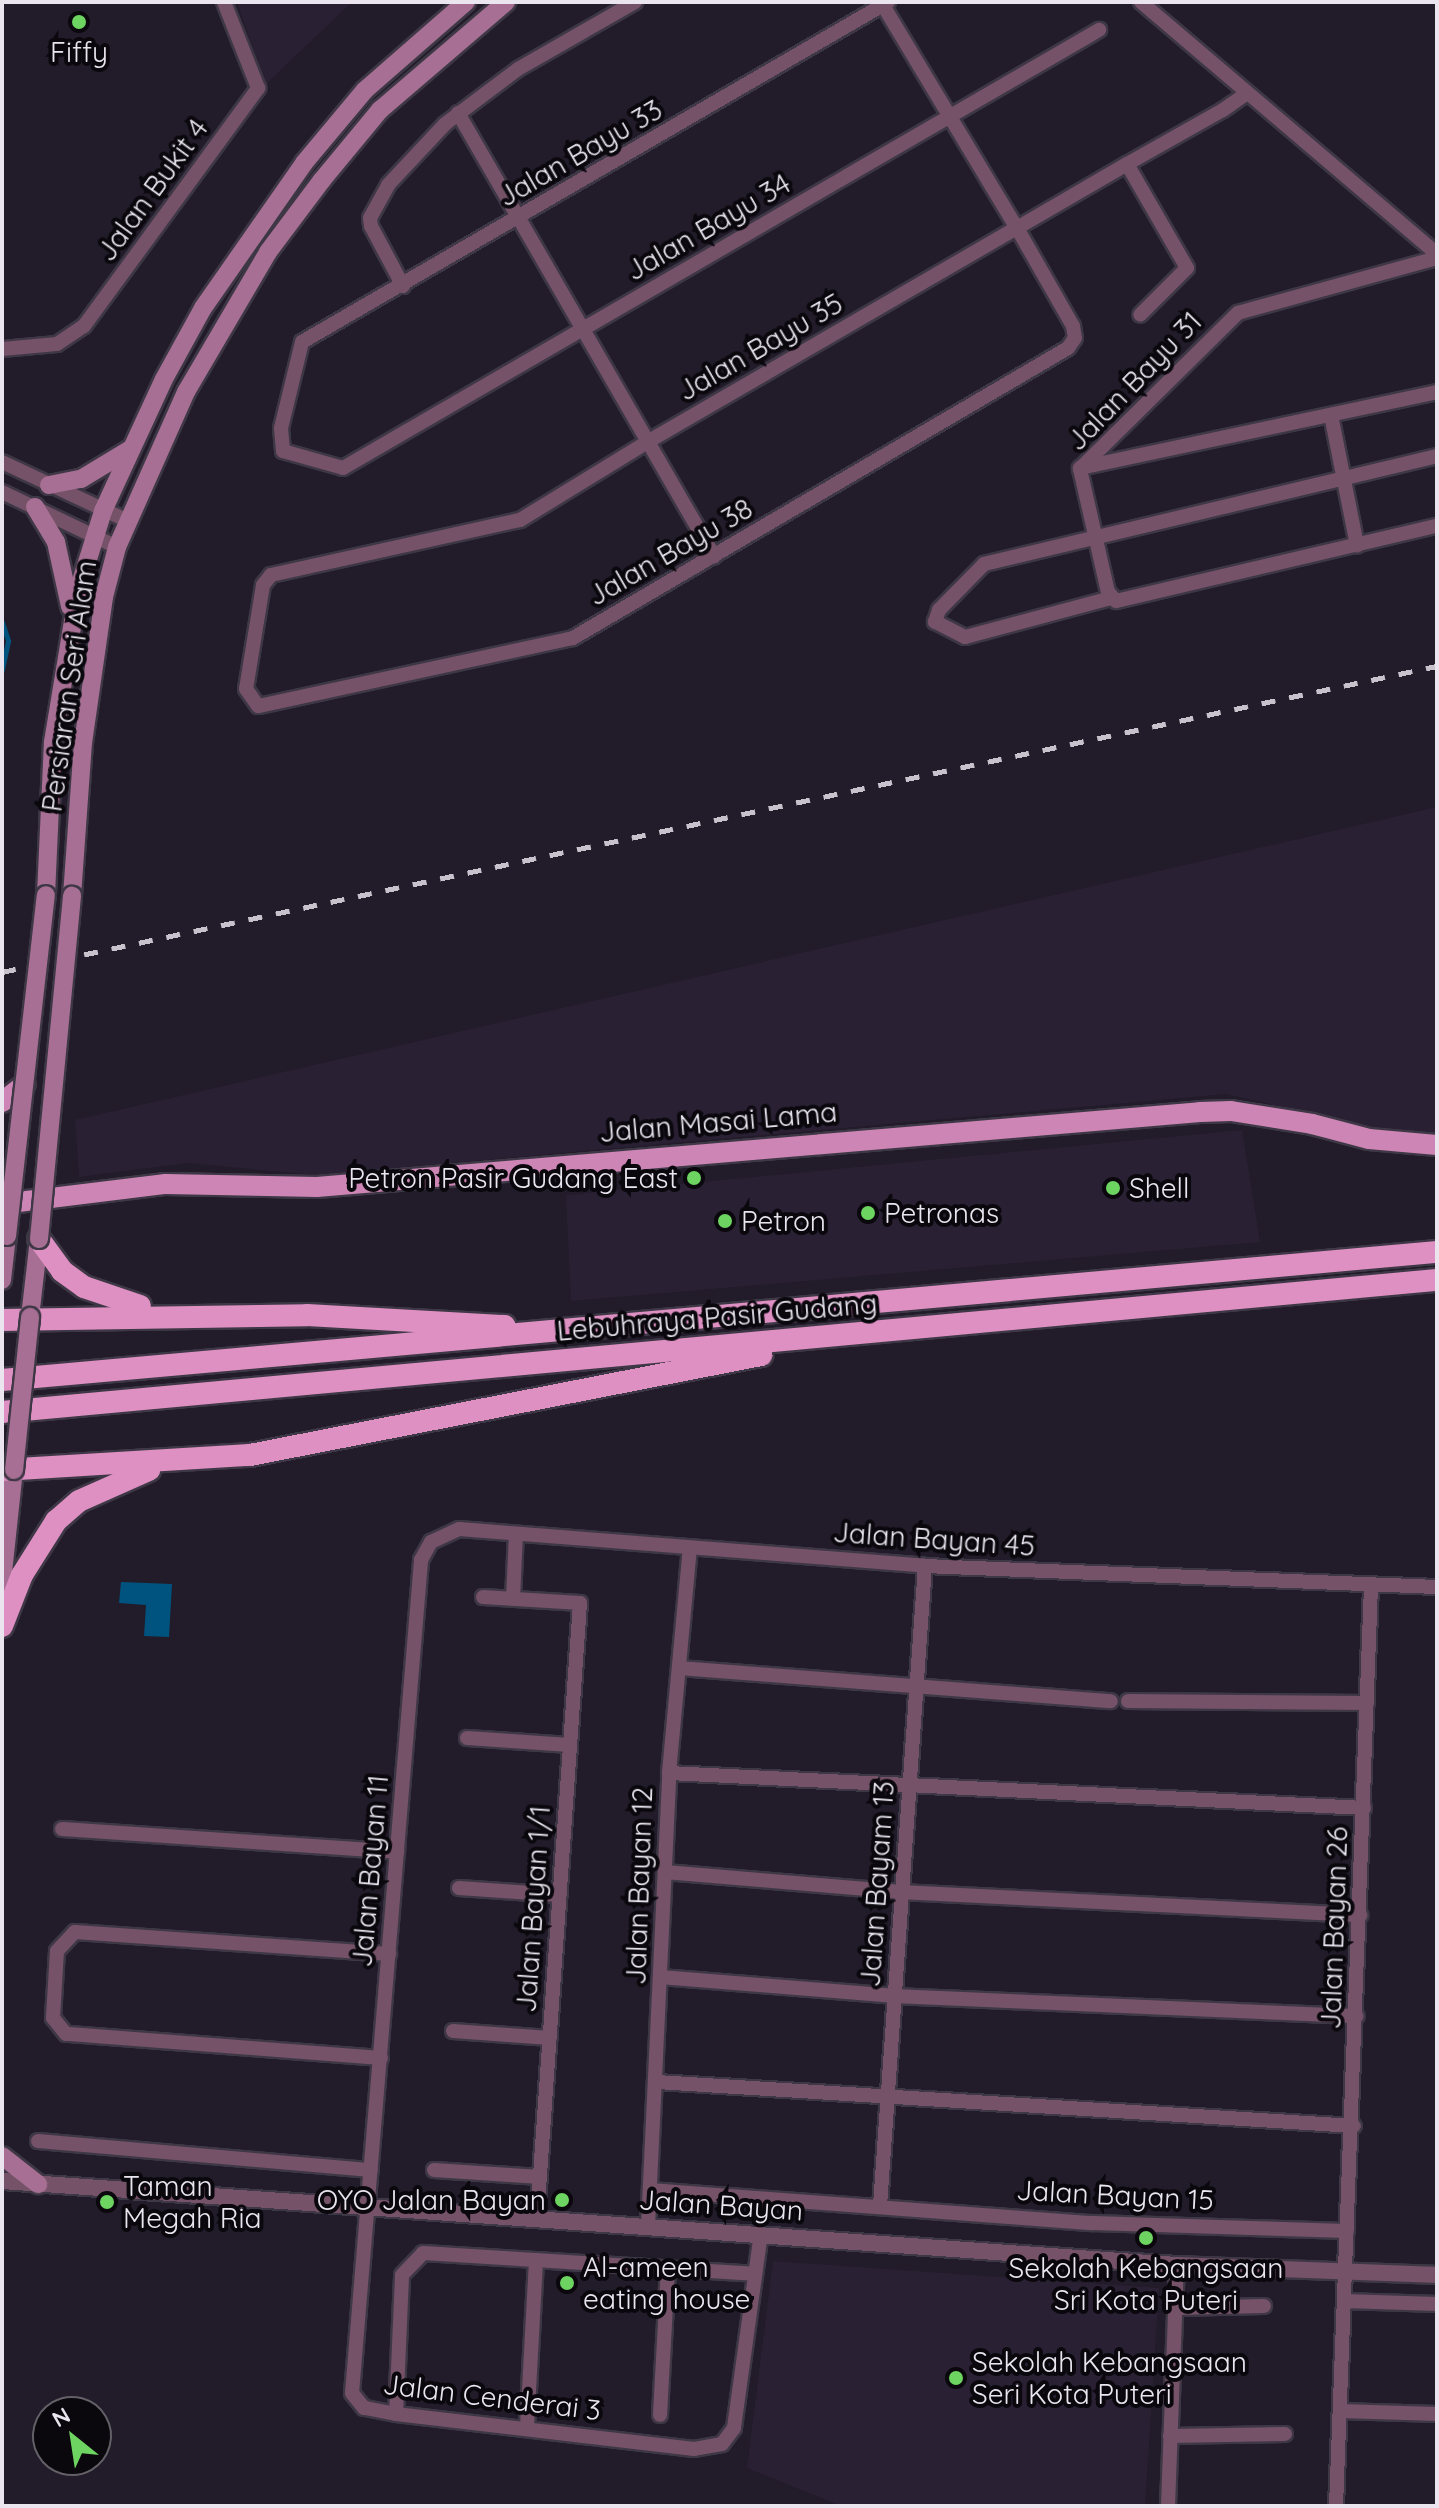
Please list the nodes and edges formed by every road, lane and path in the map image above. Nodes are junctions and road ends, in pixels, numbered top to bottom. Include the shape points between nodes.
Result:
1 (224, 2) edge
2 (466, 2) edge
3 (506, 2) edge
4 (635, 2) edge
5 (1141, 2) edge
6 (884, 3) edge
7 (1099, 30) dead end
8 (1247, 93) junction
9 (458, 113) junction
10 (949, 118) junction
11 (1127, 164) junction
12 (519, 218) junction
13 (1017, 228) junction
14 (1437, 256) edge
15 (403, 286) junction
16 (1140, 315) dead end
17 (583, 329) junction
18 (2, 349) edge
19 (1437, 392) edge
20 (1331, 415) junction
21 (649, 441) junction
22 (132, 448) junction
23 (1437, 456) edge
24 (2, 462) edge
25 (343, 468) joint
26 (1080, 469) junction
27 (1345, 478) junction
28 (49, 485) junction
29 (2, 492) edge
30 (35, 507) junction
31 (103, 511) junction
32 (128, 521) junction
33 (1437, 526) edge
34 (96, 535) junction
35 (1096, 538) junction
36 (1357, 545) junction
37 (117, 547) junction
38 (714, 556) junction
39 (1111, 598) junction
40 (72, 629) junction
41 (251, 699) joint
42 (25, 1084) junction
43 (2, 1102) edge
44 (1437, 1145) edge
45 (2, 1204) edge
46 (39, 1239) junction
47 (4, 1240) edge
48 (1437, 1252) edge
49 (2, 1280) edge
50 (1437, 1280) edge
51 (177, 1314) junction
52 (30, 1317) junction
53 (2, 1320) edge
54 (546, 1330) junction
55 (824, 1338) junction
56 (2, 1380) edge
57 (2, 1412) edge
58 (165, 1464) junction
59 (8, 1470) edge
60 (516, 1534) junction
61 (431, 1542) joint
62 (690, 1548) junction
63 (925, 1566) junction
64 (2, 1582) edge
65 (1371, 1585) junction
66 (1437, 1587) edge
67 (483, 1597) dead end
68 (513, 1599) junction
69 (2, 1626) edge
70 (679, 1668) junction
71 (916, 1686) junction
72 (1111, 1701) dead end
73 (1128, 1701) dead end
74 (1367, 1703) junction
75 (467, 1738) dead end
76 (570, 1745) junction
77 (669, 1773) junction
78 (910, 1786) junction
79 (1364, 1808) junction
80 (62, 1829) dead end
81 (397, 1852) junction
82 (665, 1872) junction
83 (459, 1888) dead end
84 (902, 1892) junction
85 (560, 1895) junction
86 (1360, 1915) junction
87 (389, 1954) junction
88 (661, 1977) junction
89 (895, 1996) junction
90 (1357, 2016) junction
91 (453, 2031) dead end
92 (550, 2038) junction
93 (381, 2058) junction
94 (657, 2082) junction
95 (888, 2098) junction
96 (1354, 2126) junction
97 (38, 2141) dead end
98 (2, 2156) edge
99 (371, 2170) junction
100 (434, 2170) dead end
101 (540, 2177) junction
102 (2, 2181) edge
103 (38, 2184) junction
104 (650, 2190) junction
105 (880, 2206) junction
106 (369, 2207) junction
107 (537, 2218) junction
108 (648, 2226) junction
109 (1347, 2231) junction
110 (761, 2233) junction
111 (536, 2260) junction
112 (1177, 2265) junction
113 (668, 2269) junction
114 (1344, 2272) junction
115 (754, 2274) junction
116 (1437, 2275) edge
117 (1344, 2301) junction
118 (1437, 2304) edge
119 (1264, 2306) dead end
120 (1175, 2308) junction
121 (1340, 2411) junction
122 (396, 2414) junction
123 (1437, 2414) edge
124 (660, 2415) dead end
125 (527, 2427) junction
126 (1285, 2434) dead end
127 (1170, 2436) junction
128 (1168, 2506) edge
129 (1336, 2506) edge

1 - 18 street, Jalan Bukit 4 via 258,88 84,326 57,344
2 - 22 main road, Persiaran Seri Alam via 365,90 304,163 203,308
3 - 32 main road, Persiaran Seri Alam via 380,110 268,252 186,392
4 - 9 street via 518,69
5 - 8 street, Jalan Bayu 31
6 - 10 street
6 - 12 street, Jalan Bayu 33
7 - 10 street, Jalan Bayu 34
8 - 11 street, Jalan Bayu 35
8 - 14 street, Jalan Bayu 31
9 - 12 street
9 - 15 street via 388,185 370,218
10 - 13 street
10 - 17 street, Jalan Bayu 34
11 - 13 street, Jalan Bayu 35
11 - 16 street via 1187,268
12 - 15 street, Jalan Bayu 33
12 - 17 street
13 - 21 street, Jalan Bayu 35
13 - 38 street, Jalan Bayu 38 via 1073,326 1075,338 1068,348
14 - 26 street, Jalan Bayu 31 via 1238,313
15 - 25 street, Jalan Bayu 33 via 297,347 282,447 291,456
17 - 21 street
17 - 25 street, Jalan Bayu 34
19 - 20 street
20 - 26 street
20 - 27 street
21 - 38 street
21 - 41 street, Jalan Bayu 35 via 520,520 271,575 263,585 256,626 246,689
22 - 28 main road via 81,479
22 - 31 main road, Persiaran Seri Alam
23 - 27 street
24 - 28 street
26 - 35 street, Jalan Bayu 31
27 - 35 street
27 - 36 street
28 - 31 street
29 - 30 street
30 - 34 street
30 - 40 main road via 65,569
31 - 32 street
31 - 34 main road, Persiaran Seri Alam
32 - 37 main road, Persiaran Seri Alam
33 - 36 street
34 - 37 street
34 - 40 main road, Persiaran Seri Alam
35 - 39 street, Jalan Bayu 31
35 - 39 street via 984,564 939,610 935,622 965,637
36 - 39 street via 1122,601
37 - 46 main road, Persiaran Seri Alam, bridge via 104,597 83,743
38 - 41 street, Jalan Bayu 38 via 573,638 258,706
40 - 42 main road, Persiaran Seri Alam, bridge via 53,742 46,895
42 - 43 main road
42 - 47 main road, Persiaran Seri Alam, bridge
44 - 45 main road, Jalan Masai Lama via 1385,1142 1231,1111 1200,1112 317,1187 166,1184
46 - 51 highway via 62,1271 84,1287 113,1300
46 - 52 main road, Persiaran Seri Alam
47 - 49 main road, Persiaran Seri Alam
48 - 54 highway, Lebuhraya Pasir Gudang
50 - 55 highway, Lebuhraya Pasir Gudang
51 - 52 highway
51 - 54 highway via 443,1319
52 - 53 highway
52 - 59 main road, Persiaran Seri Alam, bridge
54 - 56 highway, Lebuhraya Pasir Gudang via 395,1348
55 - 57 highway, Lebuhraya Pasir Gudang
55 - 58 highway via 743,1360 281,1449
58 - 59 highway
58 - 69 highway via 79,1501 56,1521 22,1575
59 - 64 main road, Persiaran Seri Alam
60 - 61 street, Jalan Bayan 45 via 459,1529
60 - 62 street, Jalan Bayan 45
60 - 68 street
61 - 81 street, Jalan Bayan 11 via 421,1560
62 - 63 street, Jalan Bayan 45
62 - 70 street, Jalan Bayan 12
63 - 65 street, Jalan Bayan 45
63 - 71 street, Jalan Bayam 13
65 - 66 street, Jalan Bayan 45
65 - 74 street, Jalan Bayan 26
67 - 68 street
68 - 76 street, Jalan Bayan 1/1 via 580,1603
70 - 71 street
70 - 77 street, Jalan Bayan 12
71 - 72 street
71 - 78 street, Jalan Bayam 13
73 - 74 street
74 - 79 street, Jalan Bayan 26
75 - 76 street
76 - 85 street, Jalan Bayan 1/1
77 - 78 street
77 - 82 street, Jalan Bayan 12
78 - 79 street
78 - 84 street, Jalan Bayam 13
79 - 86 street, Jalan Bayan 26
80 - 81 street
81 - 87 street, Jalan Bayan 11
82 - 84 street
82 - 88 street, Jalan Bayan 12
83 - 85 street
84 - 86 street
84 - 89 street, Jalan Bayam 13
85 - 92 street, Jalan Bayan 1/1
86 - 90 street, Jalan Bayan 26
87 - 93 street, Jalan Bayan 11
87 - 93 street via 75,1932 57,1951 53,2018 66,2034
88 - 89 street
88 - 94 street, Jalan Bayan 12
89 - 90 street
89 - 95 street, Jalan Bayam 13
90 - 96 street, Jalan Bayan 26
91 - 92 street
92 - 101 street, Jalan Bayan 1/1
93 - 99 street, Jalan Bayan 11
94 - 95 street
94 - 104 street, Jalan Bayan 12
95 - 96 street
95 - 105 street, Jalan Bayam 13
96 - 109 street, Jalan Bayan 26
97 - 99 street
98 - 103 main road
99 - 106 street, Jalan Bayan 11
100 - 101 street
101 - 107 street, Jalan Bayan 1/1
102 - 103 street, Jalan Bayan
103 - 106 street, Jalan Bayan
104 - 105 street, Jalan Bayan 15
104 - 108 street, Jalan Bayan 12
105 - 109 street, Jalan Bayan 15 via 1092,2223
106 - 107 street, Jalan Bayan
106 - 122 street, Jalan Cenderai 3 via 352,2393 364,2408
107 - 108 street, Jalan Bayan
108 - 110 street, Jalan Bayan
109 - 114 street, Jalan Bayan 26
110 - 112 street, Jalan Bayan
110 - 115 street
111 - 113 street
111 - 122 street via 434,2253 415,2257 402,2275
111 - 125 street
112 - 114 street, Jalan Bayan
112 - 120 street
113 - 115 street
113 - 124 street
114 - 116 street, Jalan Bayan
114 - 117 street, Jalan Bayan 26
115 - 125 street, Jalan Cenderai 3 via 734,2428 722,2444 694,2449
117 - 118 street
117 - 121 street, Jalan Bayan 26
119 - 120 street
120 - 127 street
121 - 123 street
121 - 129 street, Jalan Bayan 26
122 - 125 street, Jalan Cenderai 3
126 - 127 street
127 - 128 street

